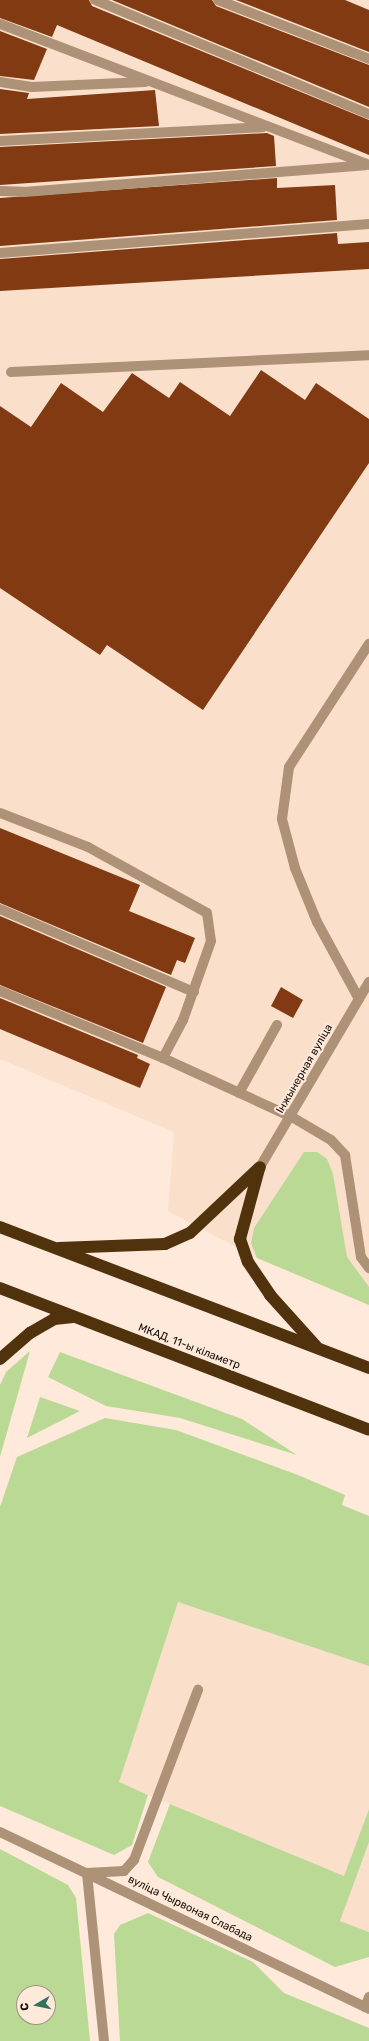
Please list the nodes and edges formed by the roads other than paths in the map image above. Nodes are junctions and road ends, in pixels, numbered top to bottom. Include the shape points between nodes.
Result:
1 (95, 0) edge
2 (218, 0) edge
3 (0, 24) edge
4 (369, 58) edge
5 (150, 81) junction
6 (0, 82) edge
7 (369, 114) edge
8 (268, 126) junction
9 (0, 141) edge
10 (0, 191) edge
11 (369, 224) edge
12 (0, 253) edge
13 (369, 355) edge
14 (12, 372) dead end
15 (369, 644) edge
16 (0, 813) edge
17 (0, 909) edge
18 (369, 982) edge
19 (0, 991) edge
20 (194, 992) junction
21 (359, 999) junction
22 (277, 1025) dead end
23 (163, 1058) junction
24 (239, 1093) junction
25 (292, 1117) junction
26 (260, 1167) junction
27 (0, 1227) edge
28 (56, 1248) junction
29 (369, 1268) edge
30 (0, 1288) edge
31 (74, 1317) junction
32 (318, 1349) junction
33 (0, 1359) edge
34 (369, 1368) edge
35 (369, 1430) edge
36 (198, 1690) dead end
37 (0, 1832) edge
38 (87, 1873) junction
39 (369, 1997) edge
40 (367, 2008) edge
41 (104, 2041) edge

1 - 7 street
2 - 4 street
3 - 5 street
5 - 6 street via 32,87
5 - 8 street
8 - 9 street
8 - 10 street via 369,165 24,192
11 - 12 street
13 - 14 street
15 - 21 street via 289,767 282,819 295,868 317,922
16 - 20 street via 88,847 208,913 211,941
17 - 20 street
18 - 21 street, Інжынерная вуліца
19 - 23 street
20 - 23 street
21 - 25 street, Інжынерная вуліца
22 - 24 street
23 - 24 street
24 - 25 street
25 - 26 street, Інжынерная вуліца
25 - 29 street via 331,1140 345,1155 361,1257
26 - 28 highway via 190,1233 165,1244
26 - 32 highway via 240,1239 248,1262 270,1295
27 - 28 highway
28 - 32 highway
30 - 31 highway, МКАД, 11-ы кіламетр
31 - 33 highway via 54,1319 30,1333
31 - 35 highway, МКАД, 11-ы кіламетр
32 - 34 highway
36 - 38 street via 134,1860 124,1871
37 - 38 street, вуліца Чырвоная Слабада
38 - 40 street, вуліца Чырвоная Слабада
38 - 41 street
39 - 40 street

